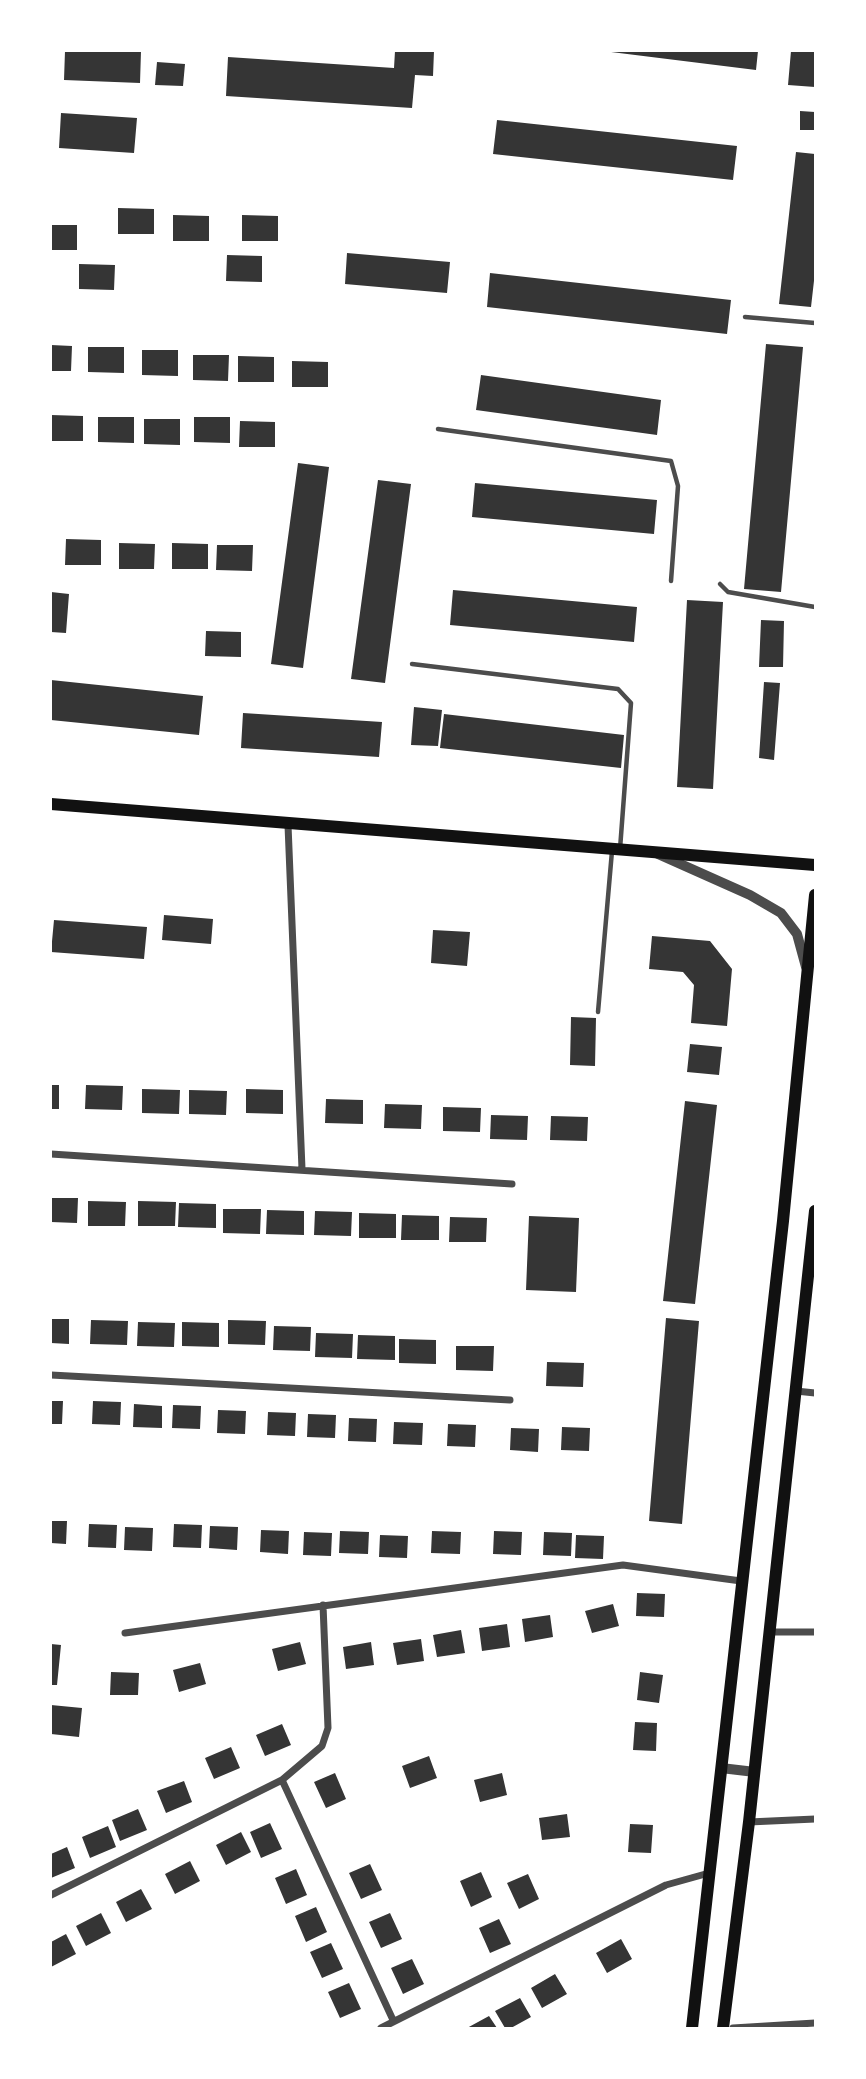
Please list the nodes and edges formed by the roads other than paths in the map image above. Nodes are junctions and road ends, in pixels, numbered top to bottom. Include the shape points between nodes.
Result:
1 (745, 317) dead end
2 (815, 323) edge
3 (438, 429) dead end
4 (671, 581) dead end
5 (720, 584) dead end
6 (815, 607) edge
7 (412, 664) dead end
8 (51, 804) edge
9 (288, 825) junction
10 (616, 850) junction
11 (656, 853) junction
12 (815, 865) edge
13 (815, 895) edge
14 (808, 977) junction
15 (598, 1012) dead end
16 (51, 1154) edge
17 (302, 1169) junction
18 (512, 1184) dead end
19 (815, 1211) edge
20 (51, 1375) edge
21 (796, 1391) junction
22 (815, 1393) edge
23 (510, 1400) dead end
24 (741, 1581) junction
25 (323, 1605) junction
26 (769, 1632) junction
27 (815, 1632) edge
28 (125, 1633) dead end
29 (721, 1768) junction
30 (755, 1772) junction
31 (282, 1780) junction
32 (815, 1819) edge
33 (749, 1822) junction
34 (709, 1873) junction
35 (51, 1895) edge
36 (393, 2020) junction
37 (815, 2023) edge
38 (381, 2028) edge
39 (692, 2028) edge
40 (723, 2028) edge
41 (733, 2028) edge

1 - 2 lane
3 - 4 lane via 671,461 678,486
5 - 6 lane via 728,592
7 - 10 lane via 618,689 631,703
8 - 9 main road
9 - 10 main road
9 - 17 street
10 - 11 main road
10 - 15 lane
11 - 12 main road
11 - 14 street via 781,913 797,934
13 - 14 main road
14 - 24 main road
16 - 17 street
17 - 18 street
19 - 21 main road
20 - 23 street
21 - 22 street
21 - 26 main road
24 - 25 street via 623,1565
24 - 29 main road
25 - 28 street
25 - 31 street via 328,1728 322,1746
26 - 27 street
26 - 30 main road
29 - 30 street
29 - 34 main road
30 - 33 main road
31 - 35 street
31 - 36 street
32 - 33 street
33 - 40 main road
34 - 36 street via 666,1885
34 - 39 main road
36 - 38 street
37 - 41 street

